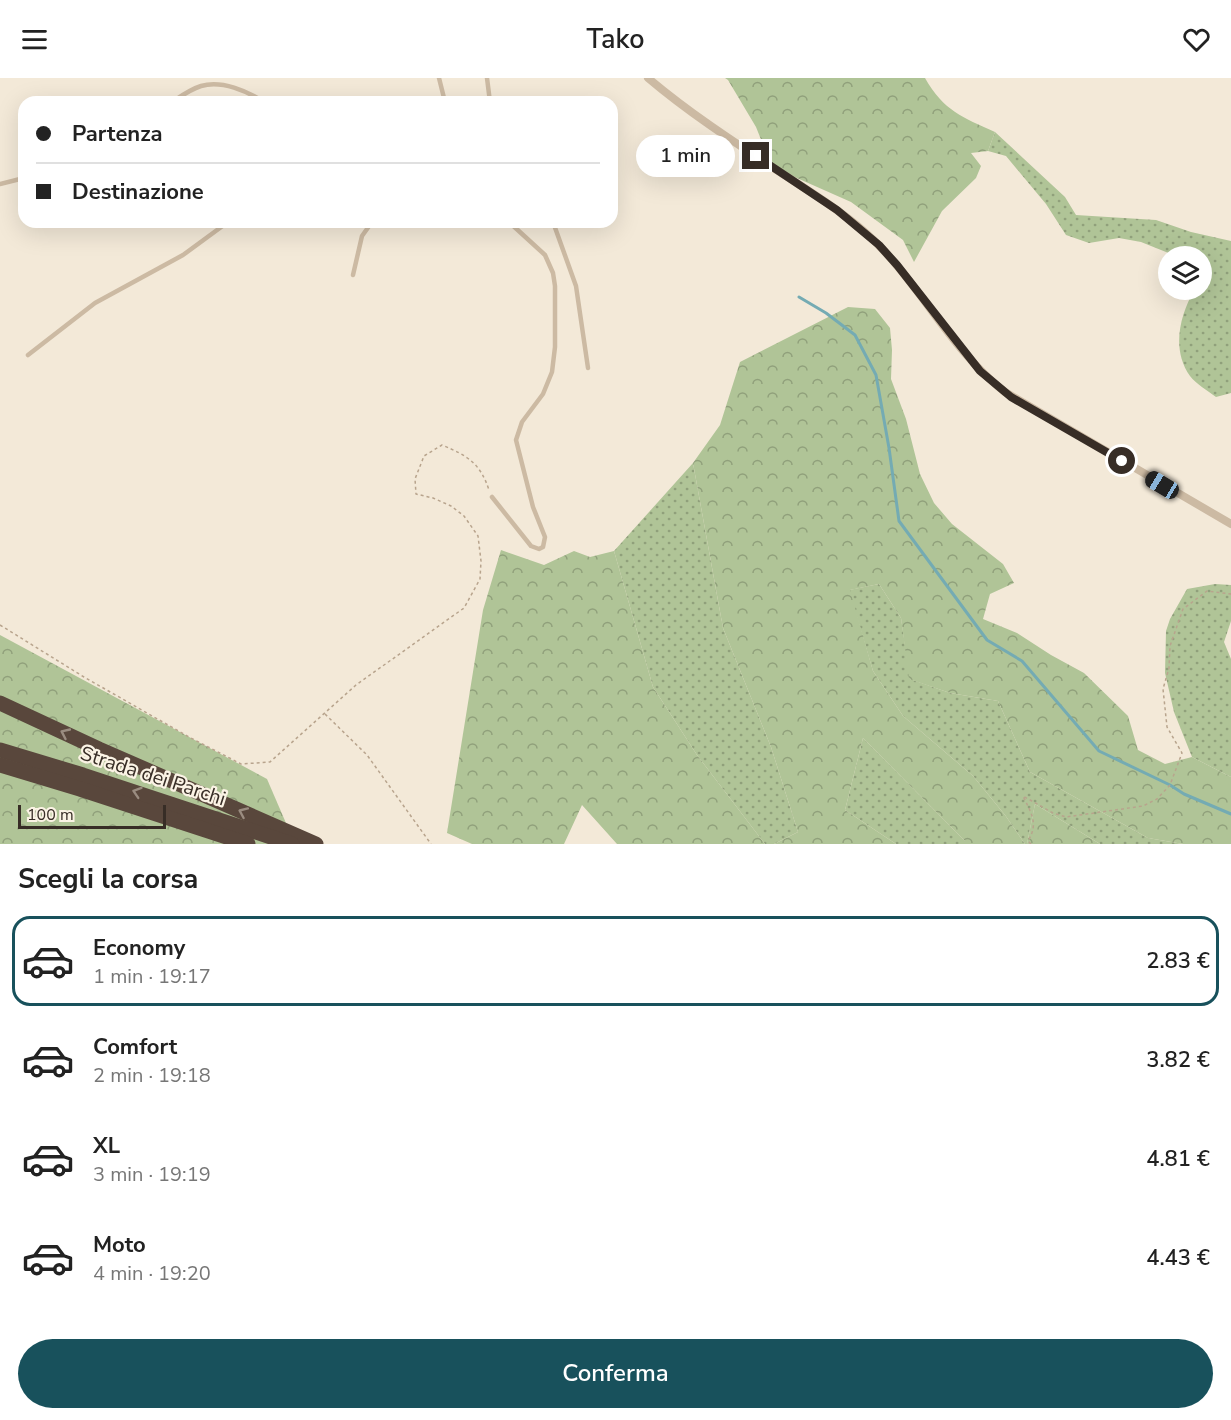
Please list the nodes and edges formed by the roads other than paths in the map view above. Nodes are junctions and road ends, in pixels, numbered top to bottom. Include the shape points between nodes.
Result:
1 (439, 78) edge
2 (487, 78) edge
3 (648, 78) edge
4 (182, 96) edge
5 (252, 96) edge
6 (444, 96) edge
7 (489, 96) edge
8 (18, 180) edge
9 (0, 184) edge
10 (220, 228) edge
11 (368, 228) edge
12 (516, 228) edge
13 (555, 228) edge
14 (353, 275) dead end
15 (28, 355) dead end
16 (588, 368) dead end
17 (492, 496) road end
18 (1231, 524) edge
19 (0, 702) edge
20 (0, 750) edge
21 (0, 765) edge
22 (248, 844) edge
23 (292, 844) edge
24 (316, 844) edge

1 - 6 lane
2 - 7 lane
3 - 18 street via 861,229 897,265 980,371 1005,393
4 - 5 lane via 210,85 237,89
8 - 9 lane
10 - 15 lane via 191,250 95,303
11 - 14 lane via 362,236
12 - 17 lane via 545,255 555,286 552,372 543,394 522,422 516,440 545,537 543,547 529,544
13 - 16 lane via 576,286
24 -> 19 highway
23 -> 20 highway, Strada dei Parchi
21 - 22 highway, Strada dei Parchi

